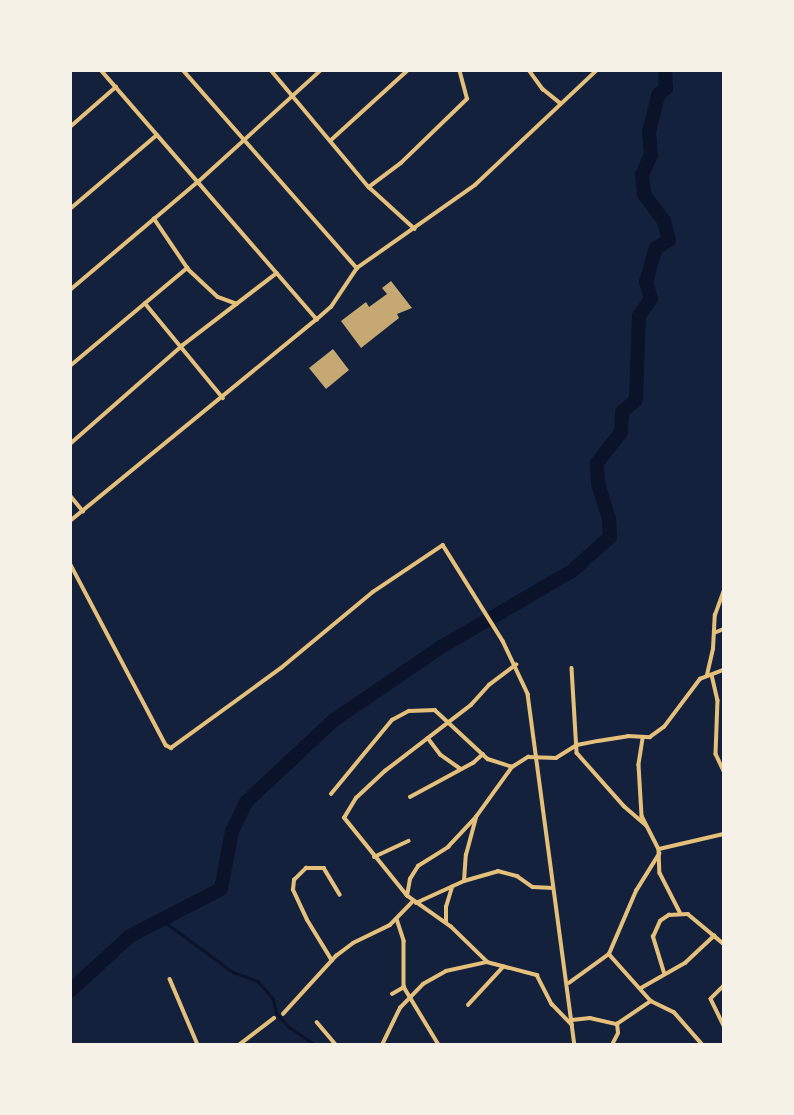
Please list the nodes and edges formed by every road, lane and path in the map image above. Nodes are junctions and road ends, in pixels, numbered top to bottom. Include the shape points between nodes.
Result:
1 (101, 70) edge
2 (183, 70) edge
3 (271, 70) edge
4 (321, 70) edge
5 (408, 70) edge
6 (459, 70) edge
7 (529, 70) edge
8 (597, 70) edge
9 (116, 87) junction
10 (293, 95) junction
11 (560, 103) junction
12 (70, 128) edge
13 (157, 135) junction
14 (244, 139) junction
15 (330, 141) junction
16 (198, 182) junction
17 (369, 187) junction
18 (70, 209) edge
19 (154, 219) junction
20 (415, 230) junction
21 (187, 268) junction
22 (358, 268) junction
23 (277, 273) junction
24 (70, 290) edge
25 (145, 303) junction
26 (237, 304) junction
27 (317, 319) junction
28 (183, 345) junction
29 (70, 366) edge
30 (223, 398) junction
31 (70, 444) edge
32 (70, 495) edge
33 (83, 511) junction
34 (70, 521) edge
35 (70, 564) edge
36 (724, 590) edge
37 (724, 629) edge
38 (714, 633) junction
39 (516, 664) junction
40 (572, 668) dead end
41 (724, 670) edge
42 (709, 674) junction
43 (449, 723) junction
44 (428, 738) junction
45 (643, 739) junction
46 (577, 746) junction
47 (483, 754) junction
48 (537, 755) junction
49 (512, 767) junction
50 (461, 769) junction
51 (724, 771) edge
52 (331, 794) dead end
53 (411, 797) dead end
54 (476, 817) junction
55 (646, 825) junction
56 (724, 834) edge
57 (409, 841) dead end
58 (659, 852) junction
59 (374, 857) junction
60 (464, 881) junction
61 (452, 887) junction
62 (552, 888) junction
63 (340, 895) dead end
64 (407, 896) junction
65 (414, 902) junction
66 (680, 912) junction
67 (397, 919) junction
68 (446, 923) junction
69 (714, 936) junction
70 (724, 944) edge
71 (609, 954) junction
72 (332, 961) junction
73 (487, 962) junction
74 (503, 967) junction
75 (664, 974) junction
76 (170, 979) dead end
77 (569, 983) junction
78 (404, 986) junction
79 (724, 986) edge
80 (641, 988) junction
81 (392, 994) dead end
82 (410, 996) junction
83 (651, 1002) junction
84 (468, 1005) dead end
85 (283, 1014) dead end
86 (274, 1018) dead end
87 (572, 1020) junction
88 (317, 1022) dead end
89 (617, 1024) junction
90 (572, 1026) junction
91 (724, 1026) edge
92 (198, 1045) edge
93 (239, 1045) edge
94 (336, 1045) edge
95 (382, 1045) edge
96 (439, 1045) edge
97 (575, 1045) edge
98 (612, 1045) edge
99 (703, 1045) edge

1 - 9 street
2 - 14 street
3 - 10 street
4 - 10 street
5 - 15 street
6 - 17 street via 467,99 401,163
7 - 11 street via 542,89
8 - 11 street
9 - 12 street
9 - 13 street
10 - 14 street
10 - 15 street
11 - 20 street via 482,178
13 - 16 street
13 - 18 street
14 - 16 street
14 - 22 street
15 - 17 street
16 - 19 street
16 - 23 street
17 - 20 street
19 - 21 street
19 - 24 street
20 - 22 street
21 - 25 street
21 - 26 street via 218,297
22 - 27 street
23 - 26 street
23 - 27 street
25 - 28 street
25 - 29 street
26 - 28 street
27 - 30 street
28 - 30 street
28 - 31 street
30 - 33 street
32 - 33 street
33 - 34 street
35 - 39 street via 171,748 281,668 373,592 443,545
36 - 38 street
37 - 38 street
38 - 42 street
39 - 43 street
39 - 48 street via 528,694
40 - 46 street
41 - 42 street
42 - 45 street via 695,684 664,727
42 - 51 street via 718,701 716,754
43 - 44 street
43 - 47 street
43 - 52 street via 429,708 399,715
44 - 50 street
44 - 59 street via 377,778 345,815 345,822
45 - 46 street via 618,737
45 - 55 street via 639,776
46 - 48 street via 556,758
46 - 55 street via 579,757
47 - 49 street via 493,763
47 - 50 street
48 - 49 street
48 - 62 street
49 - 54 street
50 - 53 street
54 - 60 street
54 - 64 street via 448,846 418,866
55 - 58 street
56 - 58 street
57 - 59 street
58 - 66 street via 660,873
58 - 71 street
59 - 64 street
60 - 61 street
60 - 62 street via 498,871 511,873 533,887
61 - 65 street
61 - 68 street
62 - 77 street
63 - 72 street via 324,868 306,868 294,880 293,890 306,920
64 - 65 street
65 - 67 street
65 - 68 street
66 - 69 street
66 - 75 street via 664,917 654,931
67 - 72 street via 353,943
67 - 78 street via 404,940
68 - 73 street
69 - 70 street
69 - 75 street via 685,963
71 - 77 street
71 - 80 street
72 - 85 street
73 - 74 street
73 - 82 street via 446,971
74 - 84 street
74 - 90 street via 537,975 552,1004
75 - 80 street
76 - 92 street
77 - 87 street
78 - 81 street
78 - 82 street
79 - 91 street via 711,999
80 - 83 street
82 - 95 street
82 - 96 street
83 - 89 street
83 - 99 street via 674,1012
86 - 93 street
87 - 89 street via 590,1018
87 - 90 street
88 - 94 street
89 - 98 street
90 - 97 street

